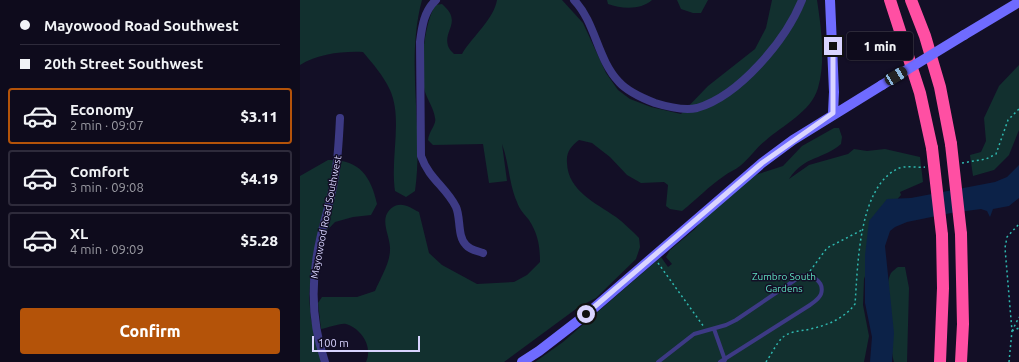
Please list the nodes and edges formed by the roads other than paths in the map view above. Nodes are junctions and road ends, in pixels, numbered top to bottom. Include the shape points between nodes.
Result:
1 (436, 0) edge
2 (574, 0) edge
3 (802, 0) edge
4 (830, 0) edge
5 (890, 0) edge
6 (910, 0) edge
7 (1019, 2) edge
8 (833, 113) junction
9 (340, 118) dead end
10 (483, 253) dead end
11 (714, 329) junction
12 (961, 358) edge
13 (725, 360) edge
14 (325, 362) edge
15 (522, 362) edge
16 (658, 362) edge
17 (733, 362) edge
18 (940, 362) edge

1 - 10 street via 430,6 423,23 420,42 421,156 426,169 457,209 461,236 466,245
2 - 3 street via 588,20 606,64 620,83 646,100 687,109 706,104 748,76 788,29
4 - 8 street
5 - 18 highway, bridge via 920,93 932,148 942,235
6 - 12 highway, bridge via 925,36 940,87 951,144 961,234
7 - 8 street, bridge
8 - 15 street via 762,163 565,331
9 - 14 street, Mayowood Road Southwest via 334,182 316,261 314,282 316,331
11 - 13 lane
11 - 13 lane via 736,320 793,281 807,275 815,278 821,285 822,290 818,299
11 - 16 lane via 694,334
13 - 17 lane

